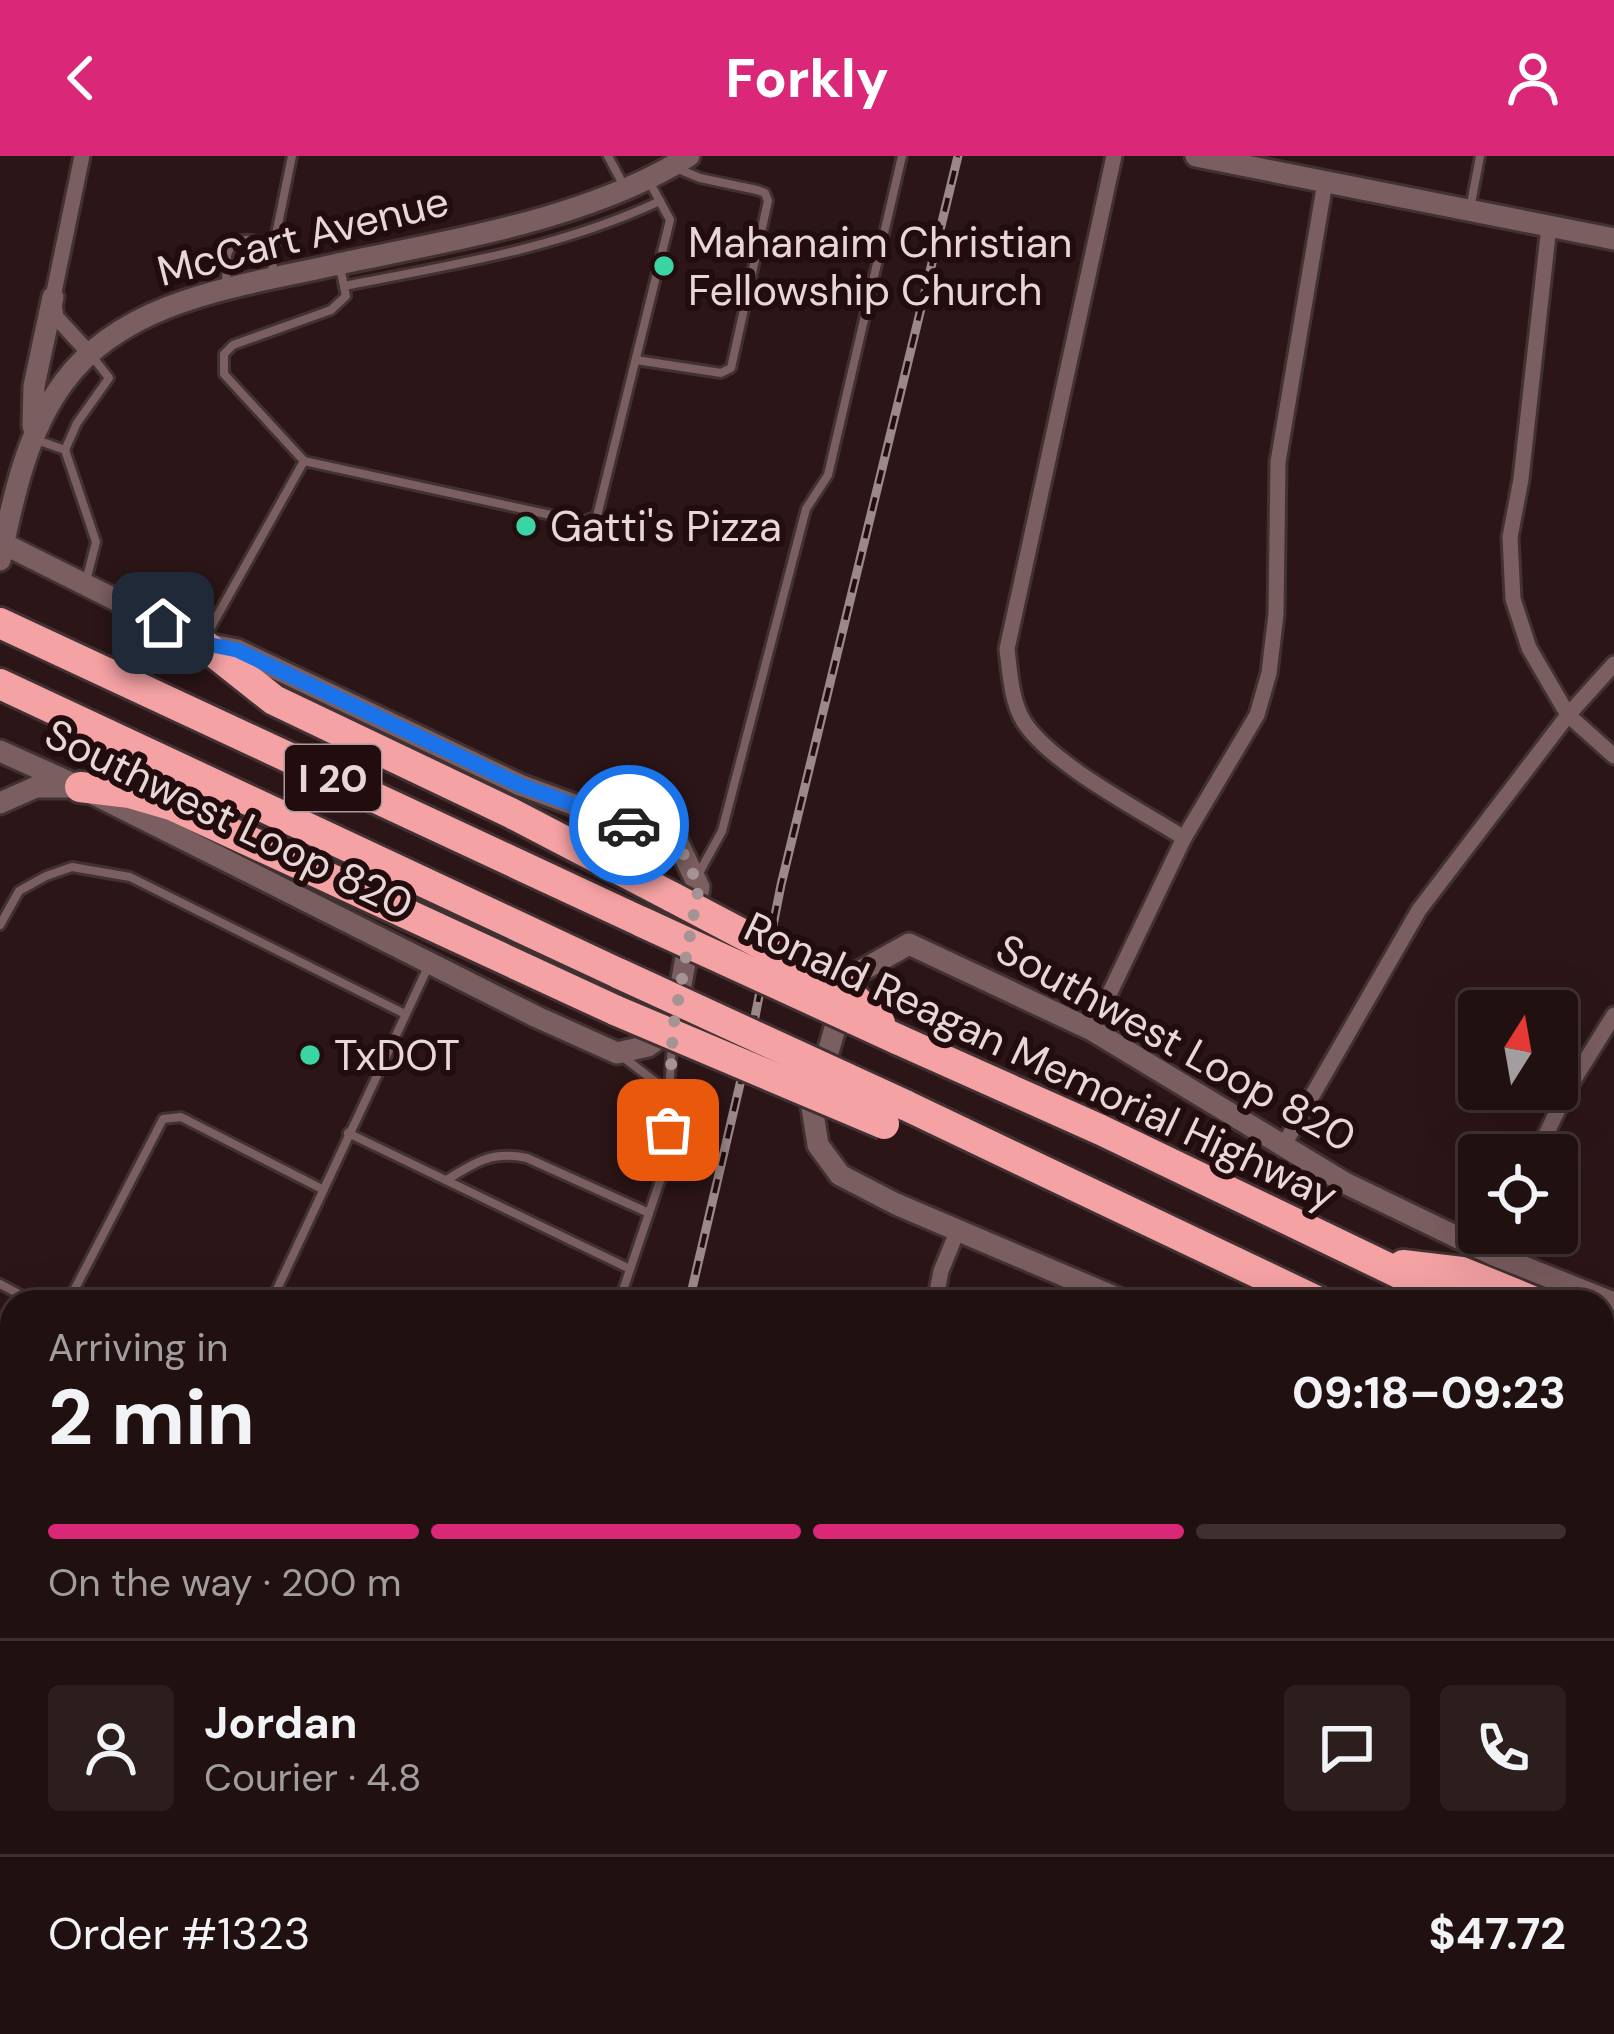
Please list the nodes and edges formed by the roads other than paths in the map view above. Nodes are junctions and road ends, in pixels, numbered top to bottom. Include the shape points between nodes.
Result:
1 (82, 156) edge
2 (292, 156) edge
3 (608, 156) edge
4 (902, 156) edge
5 (1114, 156) edge
6 (1196, 156) edge
7 (1480, 156) edge
8 (1231, 159) edge
9 (680, 161) edge
10 (648, 179) junction
11 (1325, 182) junction
12 (626, 189) junction
13 (660, 200) junction
14 (1470, 210) junction
15 (500, 226) junction
16 (1549, 226) junction
17 (1614, 238) edge
18 (272, 250) junction
19 (504, 255) junction
20 (341, 275) junction
21 (273, 279) junction
22 (226, 290) junction
23 (53, 297) junction
24 (92, 355) junction
25 (636, 360) junction
26 (29, 446) junction
27 (65, 450) junction
28 (304, 460) junction
29 (0, 483) edge
30 (1, 549) edge
31 (85, 585) junction
32 (0, 623) edge
33 (202, 643) junction
34 (1614, 664) edge
35 (0, 684) edge
36 (1568, 715) junction
37 (0, 751) edge
38 (1614, 756) edge
39 (80, 787) junction
40 (0, 803) edge
41 (1184, 838) junction
42 (685, 888) junction
43 (0, 925) edge
44 (430, 961) junction
45 (406, 1014) junction
46 (1614, 1016) edge
47 (673, 1028) junction
48 (1092, 1030) junction
49 (897, 1039) junction
50 (617, 1053) junction
51 (670, 1094) junction
52 (894, 1115) junction
53 (349, 1133) junction
54 (1546, 1134) edge
55 (1282, 1148) junction
56 (447, 1180) junction
57 (322, 1189) junction
58 (649, 1213) junction
59 (957, 1232) junction
60 (1494, 1255) joint
61 (1371, 1261) junction
62 (630, 1269) junction
63 (74, 1290) edge
64 (276, 1290) edge
65 (623, 1290) edge
66 (937, 1290) edge
67 (1097, 1290) edge
68 (1280, 1290) edge
69 (1433, 1290) edge
70 (1506, 1290) edge
71 (1582, 1290) edge

1 - 23 street
2 - 18 lane
3 - 12 lane
4 - 42 lane via 827,475 806,509 722,831
5 - 41 street via 1007,650 1023,720 1046,747
6 - 8 main road
7 - 14 lane
8 - 11 main road
9 - 10 main road, McCart Avenue
9 - 25 lane via 700,178 757,190 768,201 731,368 721,374
10 - 12 main road, McCart Avenue
10 - 13 lane
11 - 14 main road
11 - 41 street via 1278,462 1269,674 1256,715
12 - 15 main road, McCart Avenue
13 - 19 lane
13 - 25 lane via 670,220
14 - 16 main road
15 - 19 lane
15 - 20 main road, McCart Avenue
16 - 17 main road
16 - 36 street via 1510,537 1513,598 1529,648
18 - 21 lane
18 - 22 lane via 256,241 232,244
19 - 20 lane
20 - 21 main road, McCart Avenue
20 - 28 lane via 346,296 331,310 224,354 224,374
21 - 22 main road, McCart Avenue
22 - 24 main road, McCart Avenue via 137,321
23 - 24 street via 56,317
23 - 26 main road
24 - 26 main road, McCart Avenue via 66,378
24 - 27 lane via 110,378
25 - 28 lane via 597,515 583,522
26 - 27 lane
26 - 29 main road
26 - 30 main road, McCart Avenue
27 - 31 lane via 97,542
28 - 33 lane
30 - 31 main road
31 - 33 main road
32 - 49 highway, Ronald Reagan Memorial Highway / I 20, bridge
33 - 42 highway via 274,700
33 - 42 main road via 237,650 520,785 678,843
34 - 36 street
35 - 52 highway, I 20, bridge via 620,974
36 - 38 street
36 - 55 street via 1419,910
37 - 39 main road, Southwest Loop 820
39 - 40 main road via 36,787
39 - 44 main road, Southwest Loop 820
39 - 52 highway, bridge via 171,805 617,1011
41 - 48 street
42 - 47 main road via 699,886
42 - 49 highway, bridge via 841,986
43 - 45 lane via 19,890 46,876 72,867 130,877
44 - 45 lane
44 - 50 main road, Southwest Loop 820
45 - 53 lane
46 - 54 street
47 - 50 main road via 648,1046
47 - 51 lane
48 - 55 main road, Southwest Loop 820
48 - 59 main road, Southwest Loop 820 via 909,944 859,972 812,1107 818,1145 840,1175
49 - 61 highway, Ronald Reagan Memorial Highway / I 20
50 - 51 lane, Southwest Loop 820
51 - 58 lane via 664,1166
52 - 68 highway, I 20 via 964,1135
53 - 56 lane
53 - 57 lane
55 - 60 main road, Southwest Loop 820
56 - 58 lane via 489,1154 510,1154
56 - 62 lane
57 - 63 lane via 181,1117 163,1119
57 - 64 lane
58 - 62 lane
59 - 66 street
59 - 67 main road, Southwest Loop 820
60 - 71 main road, Southwest Loop 820
61 - 69 highway, Ronald Reagan Memorial Highway / I 20
61 - 70 highway via 1462,1272
62 - 65 lane

